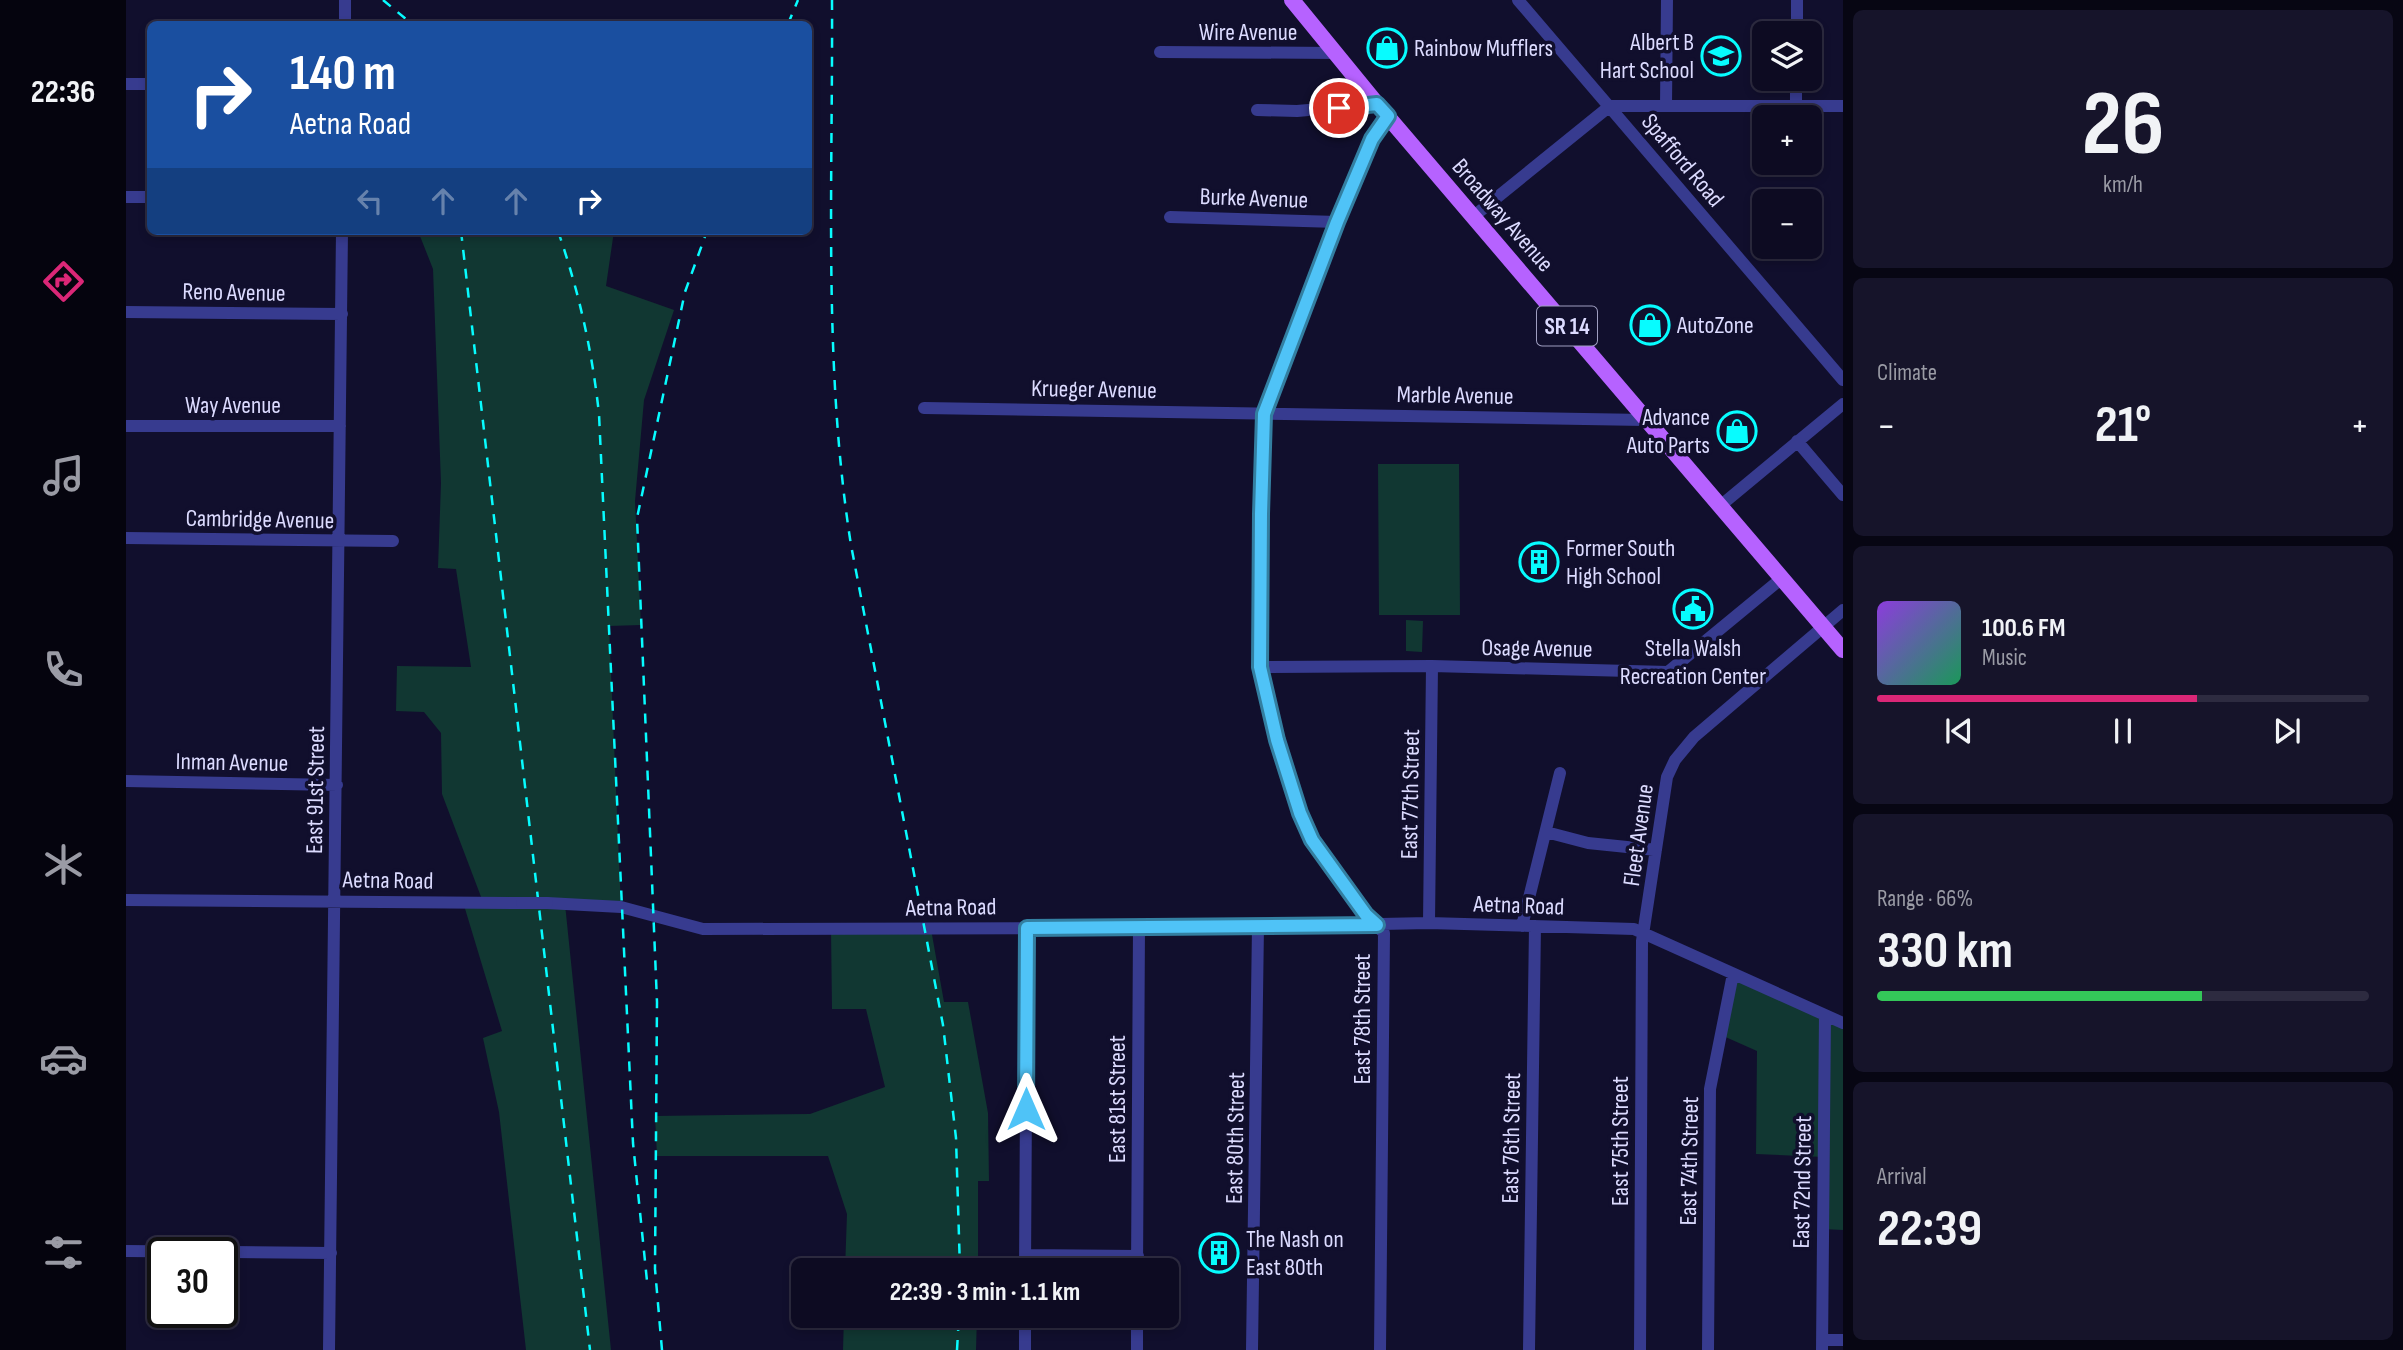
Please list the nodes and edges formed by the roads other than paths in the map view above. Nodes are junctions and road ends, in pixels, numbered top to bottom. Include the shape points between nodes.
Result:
1 (345, 0) edge
2 (1292, 0) edge
3 (1518, 0) edge
4 (1667, 0) edge
5 (1797, 0) edge
6 (345, 21) edge
7 (1797, 21) edge
8 (1160, 52) dead end
9 (1337, 53) junction
10 (126, 84) edge
11 (147, 84) edge
12 (1610, 106) junction
13 (1666, 106) junction
14 (1752, 106) edge
15 (1822, 106) edge
16 (1843, 106) edge
17 (1257, 110) dead end
18 (1382, 110) junction
19 (126, 197) edge
20 (147, 197) edge
21 (1474, 216) junction
22 (1170, 217) dead end
23 (1337, 222) junction
24 (342, 235) edge
25 (126, 312) edge
26 (342, 314) junction
27 (1843, 380) edge
28 (1843, 404) edge
29 (924, 408) dead end
30 (1264, 414) junction
31 (1645, 420) junction
32 (126, 426) edge
33 (340, 426) junction
34 (1797, 441) junction
35 (1843, 495) edge
36 (1720, 506) junction
37 (126, 538) edge
38 (338, 541) junction
39 (393, 541) dead end
40 (1781, 579) junction
41 (1843, 611) edge
42 (1823, 627) junction
43 (1843, 650) edge
44 (1432, 666) junction
45 (1260, 667) junction
46 (1560, 774) dead end
47 (126, 781) edge
48 (337, 785) junction
49 (1546, 832) junction
50 (1656, 850) junction
51 (126, 900) edge
52 (335, 900) junction
53 (1429, 923) junction
54 (1377, 925) junction
55 (1258, 926) junction
56 (1529, 926) junction
57 (1139, 927) junction
58 (1027, 928) junction
59 (1645, 933) junction
60 (1733, 974) junction
61 (1825, 1015) junction
62 (1843, 1023) edge
63 (126, 1251) edge
64 (331, 1252) junction
65 (1026, 1255) junction
66 (1138, 1256) joint
67 (1026, 1258) edge
68 (1025, 1328) edge
69 (1137, 1328) edge
70 (1843, 1340) edge
71 (1822, 1345) edge
72 (329, 1350) edge
73 (1025, 1350) edge
74 (1137, 1350) edge
75 (1252, 1350) edge
76 (1380, 1350) edge
77 (1529, 1350) edge
78 (1640, 1350) edge
79 (1708, 1350) edge

1 - 6 street
2 - 9 main road, Broadway Avenue / SR 14
3 - 12 street, Spafford Road
4 - 13 street
5 - 7 street
8 - 9 street, Wire Avenue
9 - 18 main road, Broadway Avenue / SR 14
10 - 11 street
12 - 13 street
12 - 21 street
12 - 27 street, Spafford Road
13 - 14 street
15 - 16 street
17 - 18 street
18 - 21 main road, Broadway Avenue / SR 14
18 - 23 street, East 78th Street
19 - 20 street
21 - 31 main road, Broadway Avenue / SR 14
22 - 23 street, Burke Avenue
23 - 30 street, East 78th Street
24 - 26 street, East 91st Street
25 - 26 street, Reno Avenue
26 - 33 street, East 91st Street
28 - 34 street
29 - 30 street, Krueger Avenue
30 - 31 street, Marble Avenue
30 - 45 street, East 78th Street
31 - 36 main road, Broadway Avenue / SR 14
32 - 33 street, Way Avenue
33 - 38 street, East 91st Street
34 - 35 street
34 - 36 street
36 - 40 main road, Broadway Avenue / SR 14
37 - 38 street, Cambridge Avenue
38 - 39 street, Cambridge Avenue
38 - 48 street, East 91st Street
40 - 42 main road, Broadway Avenue / SR 14
40 - 44 street, Osage Avenue via 1668,672
41 - 42 street, Fleet Avenue
42 - 43 main road, Broadway Avenue / SR 14
42 - 50 street, Fleet Avenue via 1683,747 1664,787
44 - 45 street, Osage Avenue
44 - 53 street, East 77th Street
45 - 54 street, East 78th Street via 1277,740 1312,840
46 - 49 street, East 76th Street
47 - 48 street, Inman Avenue
48 - 52 street, East 91st Street
49 - 50 street via 1588,843
49 - 56 street, East 76th Street
50 - 59 street, Fleet Avenue
51 - 52 street, Aetna Road
52 - 58 street, Aetna Road, bridge via 621,907 703,929
52 - 64 street, East 91st Street
53 - 54 street, Aetna Road
53 - 56 street, Aetna Road
54 - 55 street, Aetna Road
54 - 76 street, East 78th Street via 1384,933
55 - 57 street, Aetna Road
55 - 75 street, East 80th Street
56 - 59 street, Aetna Road
56 - 77 street, East 76th Street
57 - 58 street, Aetna Road
57 - 66 street, East 81st Street
58 - 65 street
59 - 60 street, Aetna Road
59 - 78 street, East 75th Street
60 - 61 street, Aetna Road
60 - 79 street, East 74th Street via 1710,1089
61 - 62 street, Aetna Road
61 - 71 street, East 72nd Street
63 - 64 street
64 - 72 street, East 91st Street
65 - 66 street
65 - 67 street
68 - 73 street
69 - 74 street
70 - 71 street

